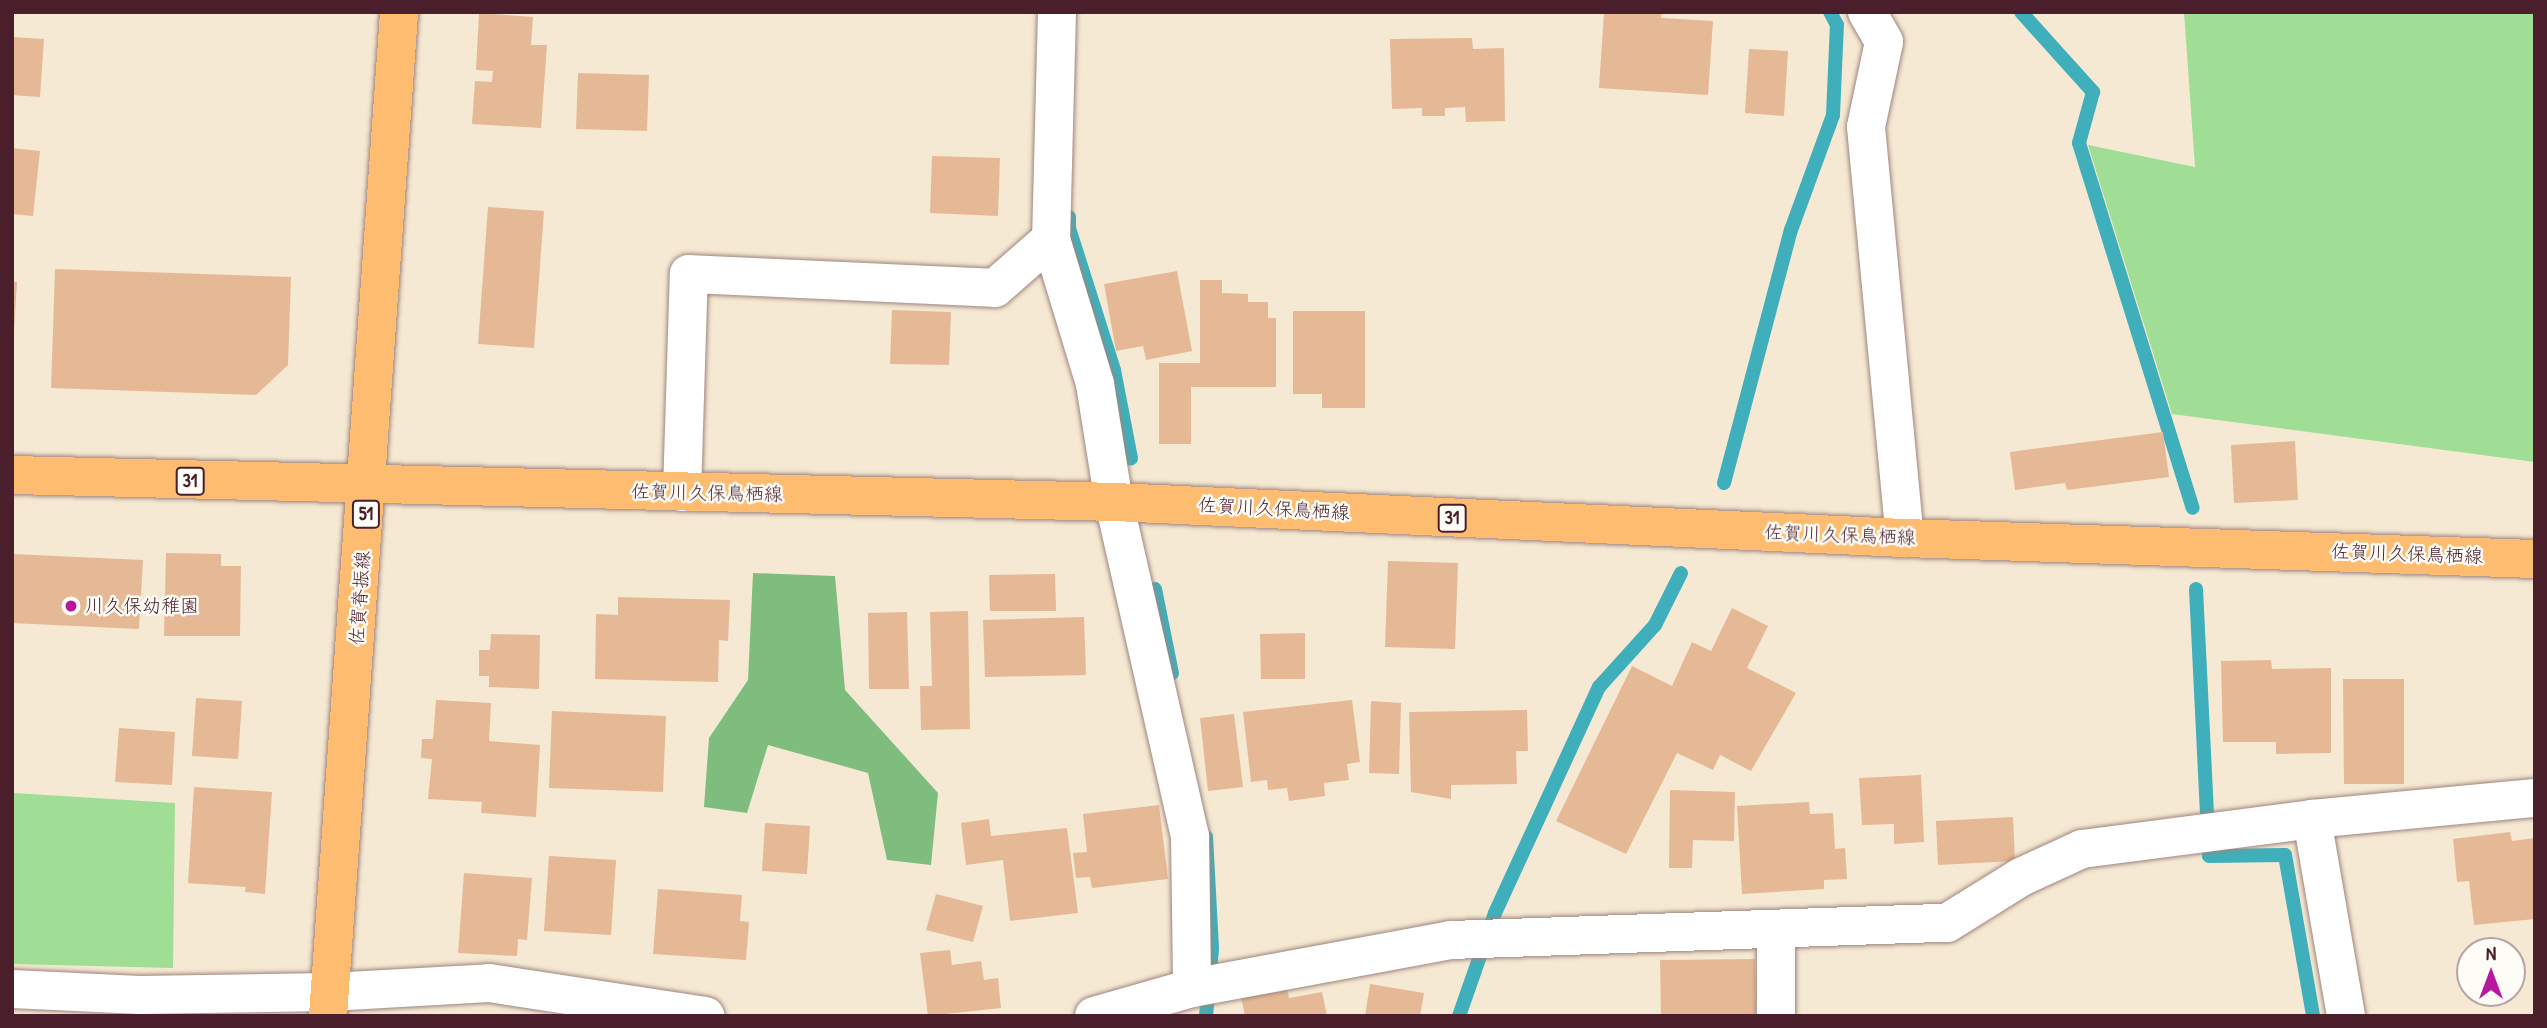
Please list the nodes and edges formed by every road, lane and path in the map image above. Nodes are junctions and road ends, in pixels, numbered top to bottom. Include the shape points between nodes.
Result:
1 (399, 12) edge
2 (1057, 12) edge
3 (1867, 12) edge
4 (1051, 239) junction
5 (12, 475) edge
6 (368, 486) junction
7 (682, 492) junction
8 (1114, 502) junction
9 (1905, 538) junction
10 (2535, 559) edge
11 (2535, 798) edge
12 (2312, 819) junction
13 (1776, 929) junction
14 (12, 989) edge
15 (1211, 995) edge
16 (329, 1004) edge
17 (663, 1013) edge
18 (705, 1016) edge
19 (1094, 1016) edge
20 (1776, 1016) edge
21 (2346, 1016) edge

1 - 6 main road, 佐賀脊振線 / 51
2 - 4 street
3 - 9 street via 1884,41 1866,127
4 - 7 street via 995,288 688,274
4 - 8 street via 1095,384
5 - 6 main road, 佐賀川久保鳥栖線 / 31
6 - 7 main road, 佐賀川久保鳥栖線 / 31
6 - 16 main road, 佐賀脊振線 / 51
7 - 8 main road, 佐賀川久保鳥栖線 / 31
8 - 9 main road, 佐賀川久保鳥栖線 / 31
8 - 15 street via 1190,836
9 - 10 main road, 佐賀川久保鳥栖線 / 31
11 - 12 street
12 - 13 street via 2082,849 2021,877 1947,923
12 - 21 street
13 - 15 street via 1451,940
13 - 20 street
14 - 16 street
15 - 19 street
16 - 17 street via 489,983
17 - 18 street

